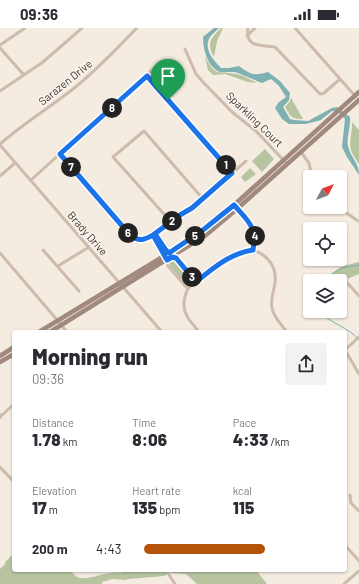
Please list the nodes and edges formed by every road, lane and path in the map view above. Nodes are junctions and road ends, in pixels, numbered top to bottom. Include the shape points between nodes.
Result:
1 (25, 28) edge
2 (82, 28) edge
3 (138, 28) edge
4 (248, 28) edge
5 (255, 28) edge
6 (295, 28) edge
7 (247, 36) junction
8 (0, 45) edge
9 (0, 48) edge
10 (185, 49) dead end
11 (160, 63) dead end
12 (24, 76) junction
13 (147, 76) junction
14 (340, 79) junction
15 (0, 91) edge
16 (359, 92) edge
17 (358, 99) edge
18 (0, 145) edge
19 (299, 150) junction
20 (60, 154) junction
21 (246, 161) dead end
22 (285, 162) junction
23 (15, 163) junction
24 (310, 170) edge
25 (232, 173) junction
26 (0, 176) edge
27 (30, 180) junction
28 (203, 199) junction
29 (236, 207) junction
30 (347, 213) edge
31 (358, 221) edge
32 (171, 222) junction
33 (154, 234) junction
34 (89, 247) junction
35 (43, 250) dead end
36 (253, 250) junction
37 (0, 253) edge
38 (170, 255) junction
39 (166, 258) junction
40 (58, 266) junction
41 (196, 282) junction
42 (347, 282) edge
43 (121, 285) junction
44 (188, 289) junction
45 (79, 291) dead end
46 (359, 296) edge
47 (60, 323) junction
48 (44, 330) edge
49 (52, 330) edge
50 (65, 330) edge
51 (160, 330) edge
52 (197, 330) edge
53 (284, 330) edge
54 (359, 337) edge
55 (12, 348) edge
56 (347, 348) edge
57 (347, 353) edge
58 (12, 355) edge
59 (0, 356) edge
60 (0, 362) edge
61 (359, 374) edge
62 (12, 406) edge
63 (0, 416) edge
64 (0, 467) edge
65 (12, 480) edge
66 (350, 495) dead end
67 (359, 511) edge
68 (347, 547) edge
69 (359, 561) edge
70 (359, 571) edge
71 (167, 572) edge
72 (175, 584) edge
73 (344, 584) edge

1 - 8 street
2 - 12 street
3 - 18 street, Sarazen Drive via 89,76
4 - 7 street
5 - 7 street
6 - 14 street
7 - 14 street via 254,44 278,49 320,94
9 - 12 street
10 - 22 street, Sparkling Court via 196,74 203,82
11 - 13 street
12 - 15 street
13 - 20 street
13 - 25 street
14 - 17 street
16 - 17 main road
17 - 19 main road
17 - 19 main road via 344,106
18 - 23 street, Brady Drive
19 - 22 main road
19 - 24 street via 309,163
20 - 27 street
20 - 33 street via 130,235 142,240
21 - 25 street
22 - 29 main road
23 - 26 street
23 - 27 street, Brady Drive
25 - 28 street
27 - 34 street, Brady Drive
28 - 32 street
28 - 32 street via 144,131 113,157
29 - 36 street via 254,231
29 - 38 main road via 206,235
30 - 31 street
32 - 33 street
33 - 38 street
33 - 39 street
34 - 40 street
34 - 43 street, Brady Drive
35 - 40 street
36 - 41 street via 222,262
36 - 53 street via 263,254 271,263 276,282 272,308
37 - 47 street
38 - 39 main road
38 - 41 street via 176,258
39 - 43 main road
39 - 44 street via 168,266
40 - 45 street
41 - 44 street
42 - 46 street
43 - 47 main road
43 - 51 street, Brady Drive
44 - 52 street via 184,301 185,312
47 - 48 main road
47 - 49 main road
47 - 50 street
54 - 56 street
55 - 59 main road
57 - 61 street
58 - 60 main road
62 - 63 street
64 - 65 street
66 - 67 street via 351,503
68 - 69 street
70 - 73 street
71 - 72 street

